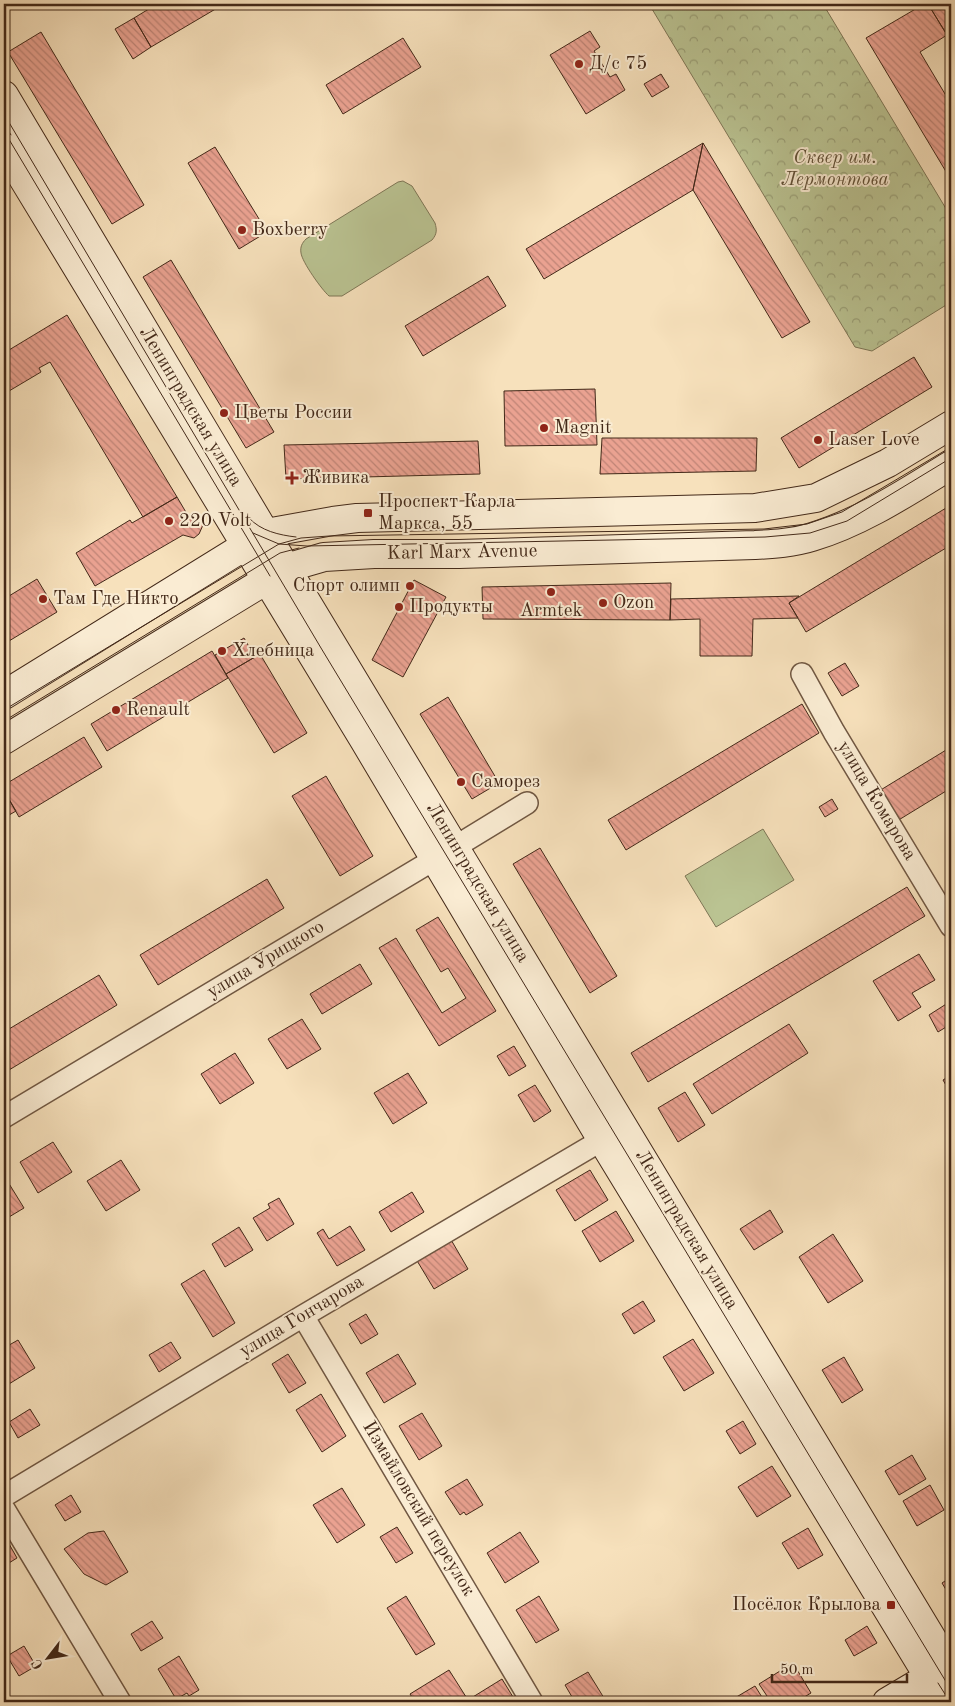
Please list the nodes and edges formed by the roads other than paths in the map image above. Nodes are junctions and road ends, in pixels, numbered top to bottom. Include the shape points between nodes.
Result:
1 (4, 95) edge
2 (4, 147) edge
3 (951, 425) edge
4 (951, 465) edge
5 (255, 539) junction
6 (276, 574) junction
7 (802, 674) dead end
8 (4, 695) edge
9 (4, 740) edge
10 (527, 803) dead end
11 (445, 853) junction
12 (951, 926) edge
13 (4, 1117) edge
14 (602, 1140) junction
15 (303, 1316) junction
16 (4, 1496) edge
17 (4, 1509) edge
18 (945, 1669) edge
19 (120, 1702) edge
20 (532, 1702) edge
21 (887, 1702) edge
22 (944, 1702) edge

1 - 5 main road, Ленинградская улица
2 - 5 main road, Ленинградская улица
3 - 5 main road, Karl Marx Avenue via 888,463 816,498 755,508 357,518
4 - 6 main road, Karl Marx Avenue via 872,512 812,537 786,543 324,557
5 - 6 main road, Ленинградская улица
5 - 8 main road, Karl Marx Avenue
6 - 9 main road, Karl Marx Avenue
6 - 11 main road, Ленинградская улица
7 - 12 street, улица Комарова
10 - 11 street, улица Урицкого
11 - 13 street, улица Урицкого
11 - 14 main road, Ленинградская улица
11 - 18 main road, Ленинградская улица
14 - 15 street, улица Гончарова
14 - 18 main road, Ленинградская улица
15 - 16 street, улица Гончарова
15 - 20 street, Измайловский переулок
17 - 19 street
18 - 21 main road
18 - 22 main road, Ленинградская улица

